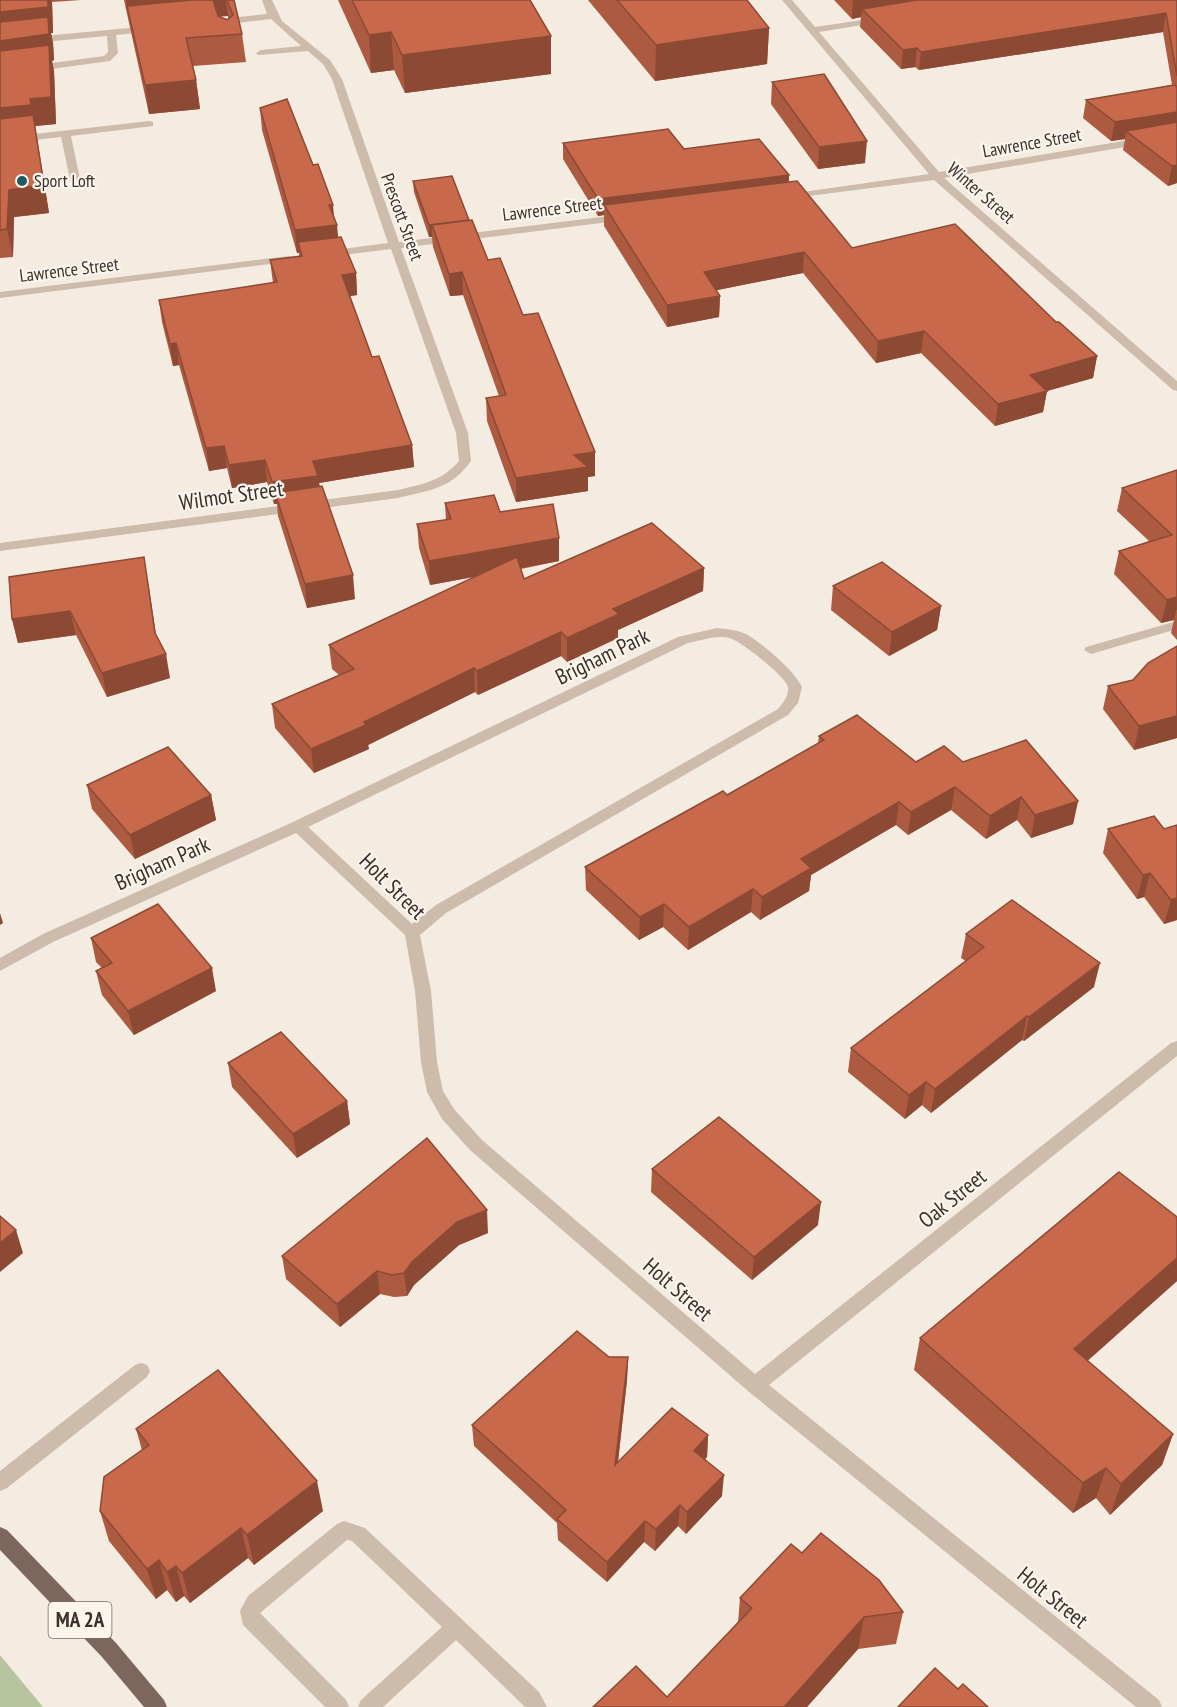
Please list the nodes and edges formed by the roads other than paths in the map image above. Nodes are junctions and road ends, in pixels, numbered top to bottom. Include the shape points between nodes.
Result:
1 (267, 0) edge
2 (787, 0) edge
3 (273, 16) junction
4 (894, 17) edge
5 (221, 22) junction
6 (210, 23) edge
7 (165, 27) edge
8 (813, 30) junction
9 (111, 32) junction
10 (225, 33) edge
11 (0, 43) edge
12 (312, 48) junction
13 (261, 53) dead end
14 (0, 73) edge
15 (149, 124) dead end
16 (65, 134) junction
17 (1177, 135) edge
18 (0, 141) edge
19 (936, 176) junction
20 (75, 179) dead end
21 (778, 198) edge
22 (639, 216) edge
23 (395, 245) junction
24 (0, 295) edge
25 (1177, 387) edge
26 (460, 467) joint
27 (0, 547) edge
28 (1177, 625) edge
29 (1091, 650) dead end
30 (298, 826) junction
31 (412, 933) junction
32 (0, 965) edge
33 (1177, 1047) edge
34 (141, 1371) dead end
35 (755, 1385) junction
36 (0, 1482) edge
37 (0, 1536) edge
38 (456, 1627) junction
39 (157, 1707) edge
40 (339, 1707) edge
41 (368, 1707) edge
42 (537, 1707) edge
43 (1152, 1707) edge

1 - 3 street
2 - 8 street, Winter Street
3 - 5 street
3 - 12 street, Prescott Street
4 - 8 street
5 - 6 street
5 - 10 street
7 - 9 street
8 - 19 street, Winter Street
9 - 11 street
9 - 14 street via 113,53 107,59
12 - 13 street
12 - 23 street, Prescott Street via 337,79
15 - 16 street
16 - 18 street
16 - 20 street
17 - 19 street, Lawrence Street
19 - 21 street, Lawrence Street
19 - 25 street, Winter Street
22 - 23 street, Lawrence Street
23 - 24 street, Lawrence Street
23 - 26 street, Prescott Street via 462,433 465,461
26 - 27 street, Wilmot Street via 453,476 433,485 398,494
28 - 29 street
30 - 31 street, Holt Street
30 - 31 street, Brigham Park via 702,634 738,636 789,675 795,688 794,702 783,712 441,909
30 - 32 street, Brigham Park via 48,938
31 - 35 street, Holt Street via 423,991 429,1062 435,1092 448,1114 476,1145
33 - 35 street, Oak Street
34 - 36 street
35 - 43 street, Holt Street
37 - 39 main road, MA 2A via 109,1650
38 - 40 street via 358,1534 344,1530 250,1611 250,1618
38 - 41 street
38 - 42 street

